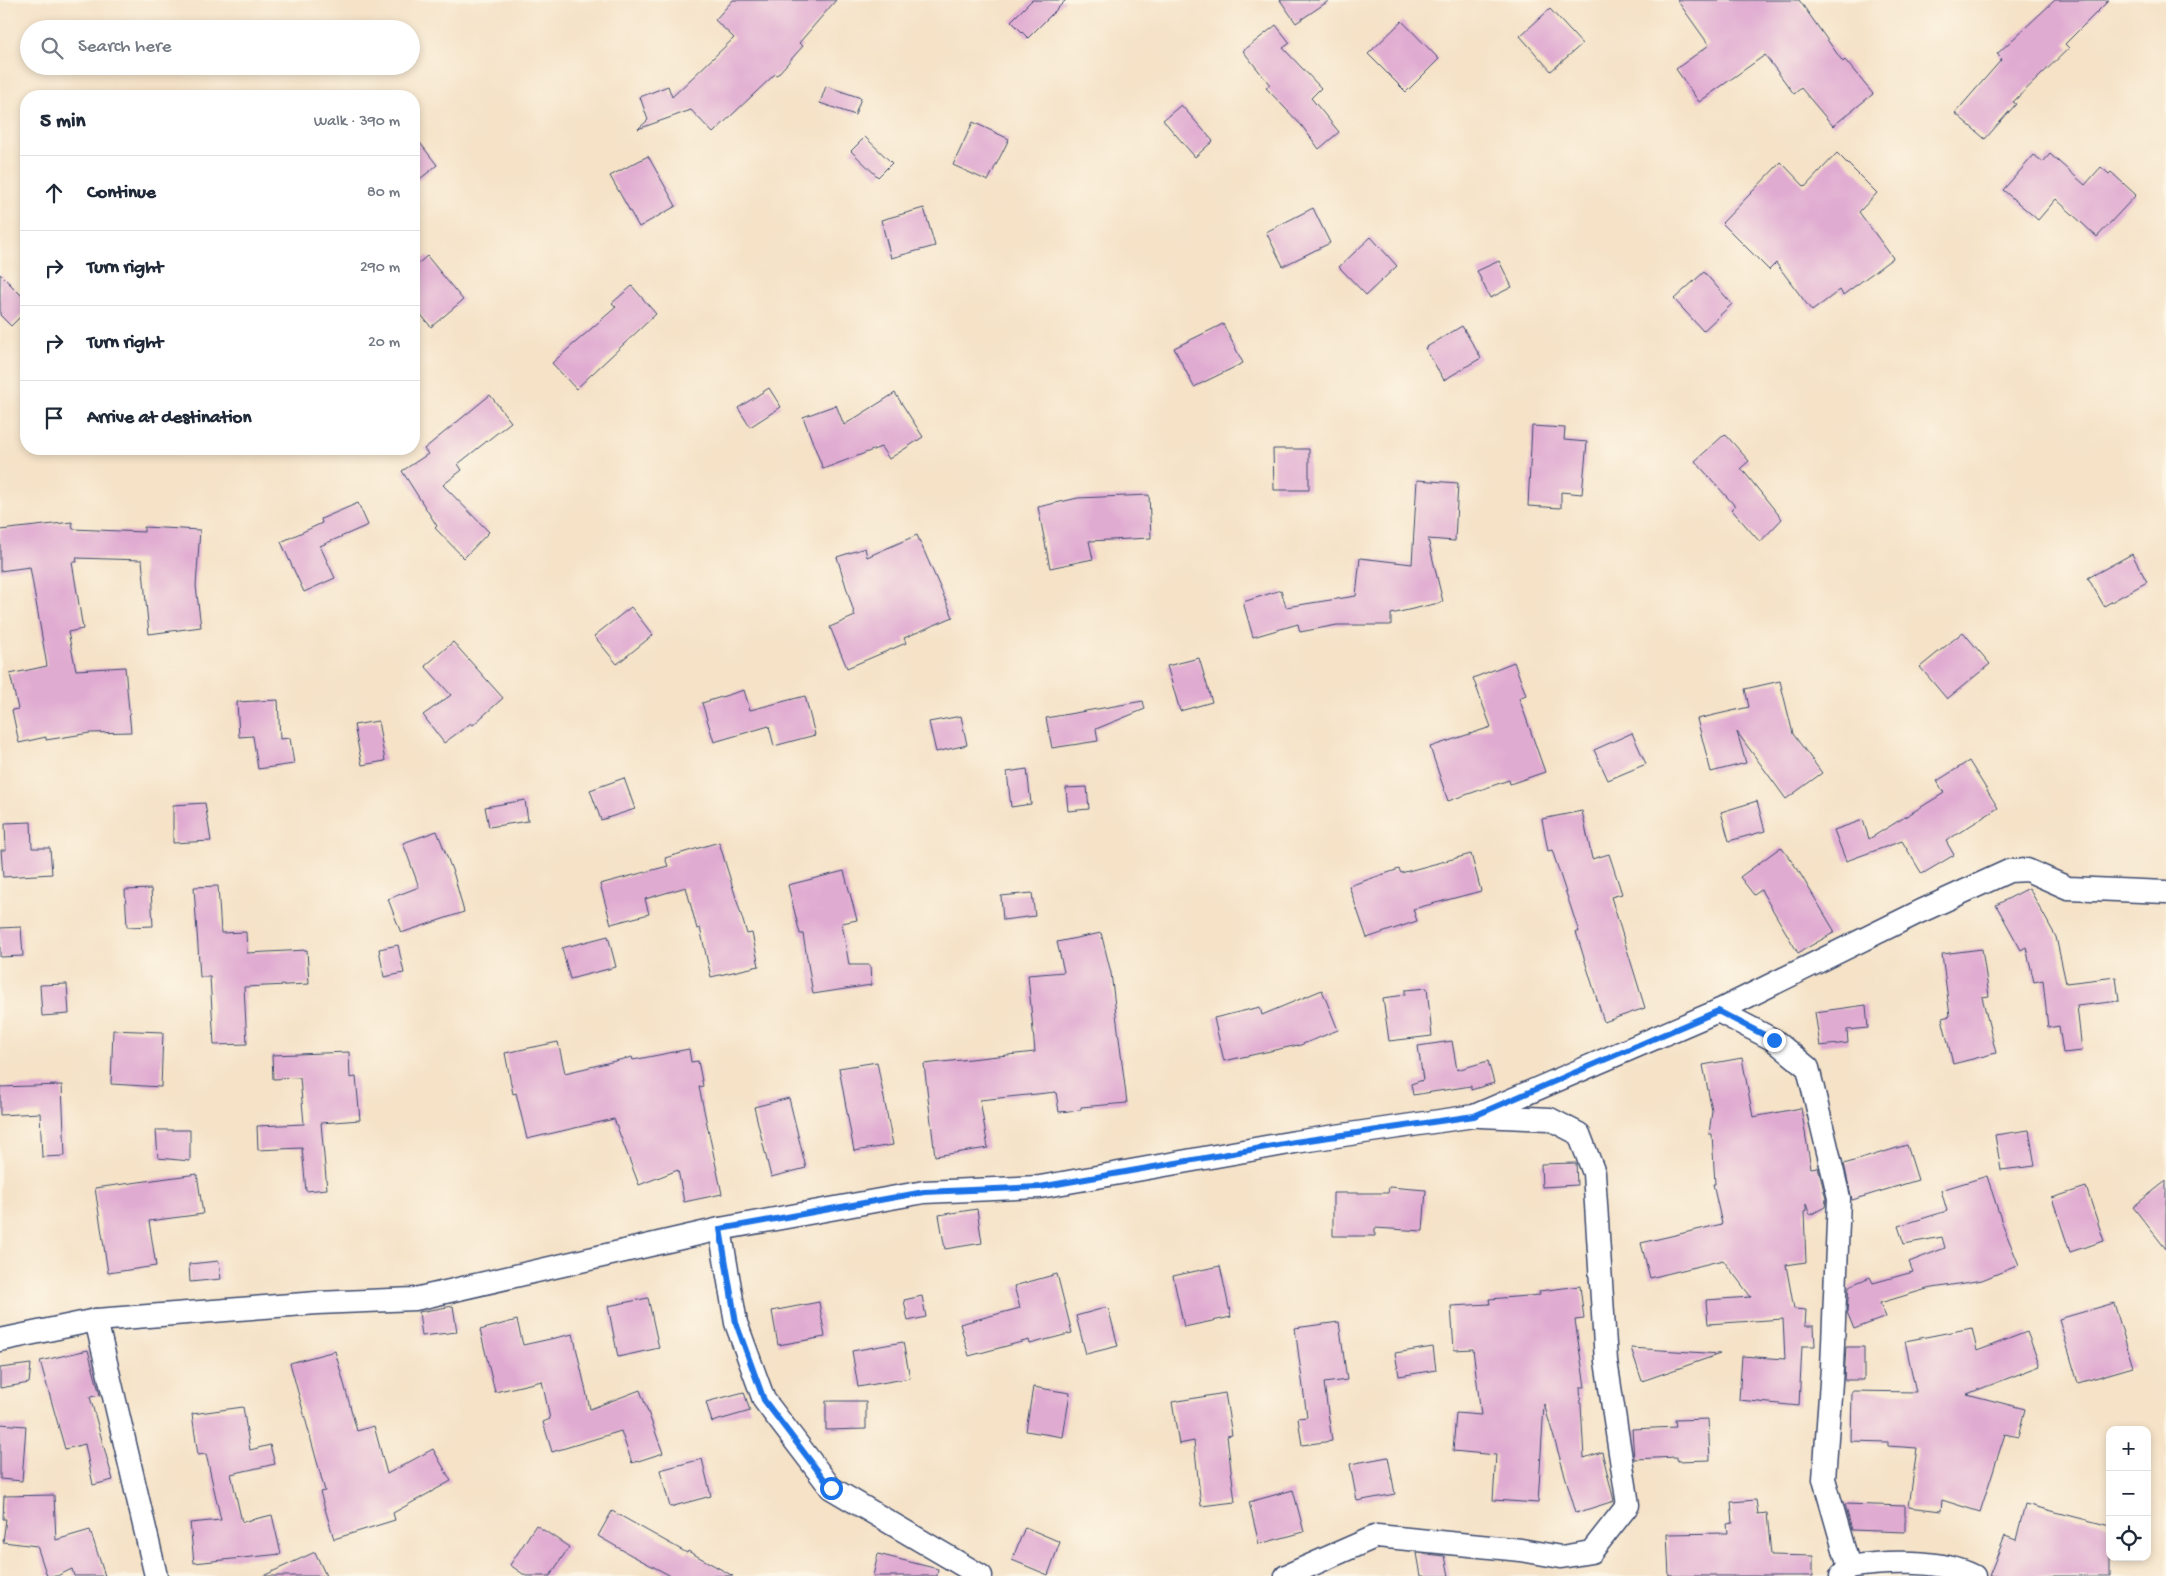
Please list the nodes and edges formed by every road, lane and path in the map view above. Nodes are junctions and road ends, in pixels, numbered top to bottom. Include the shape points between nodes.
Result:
1 (2166, 892) edge
2 (1718, 1011) junction
3 (1474, 1116) junction
4 (720, 1229) junction
5 (96, 1320) junction
6 (0, 1340) edge
7 (1845, 1571) edge
8 (156, 1576) edge
9 (981, 1576) edge
10 (1286, 1576) edge
11 (1974, 1576) edge

1 - 2 street via 2068,888 2027,870 2009,871
2 - 3 street
2 - 7 street via 1774,1040 1808,1068 1839,1198 1824,1479
3 - 4 street via 1295,1142 1040,1187 924,1192
3 - 10 street via 1550,1119 1579,1134 1594,1173 1606,1361 1628,1505 1591,1552 1561,1557 1376,1536
4 - 5 street via 415,1299 316,1303
4 - 9 street via 736,1323 764,1400 831,1488
5 - 6 street
5 - 8 street
7 - 11 street via 1882,1562 1959,1568

